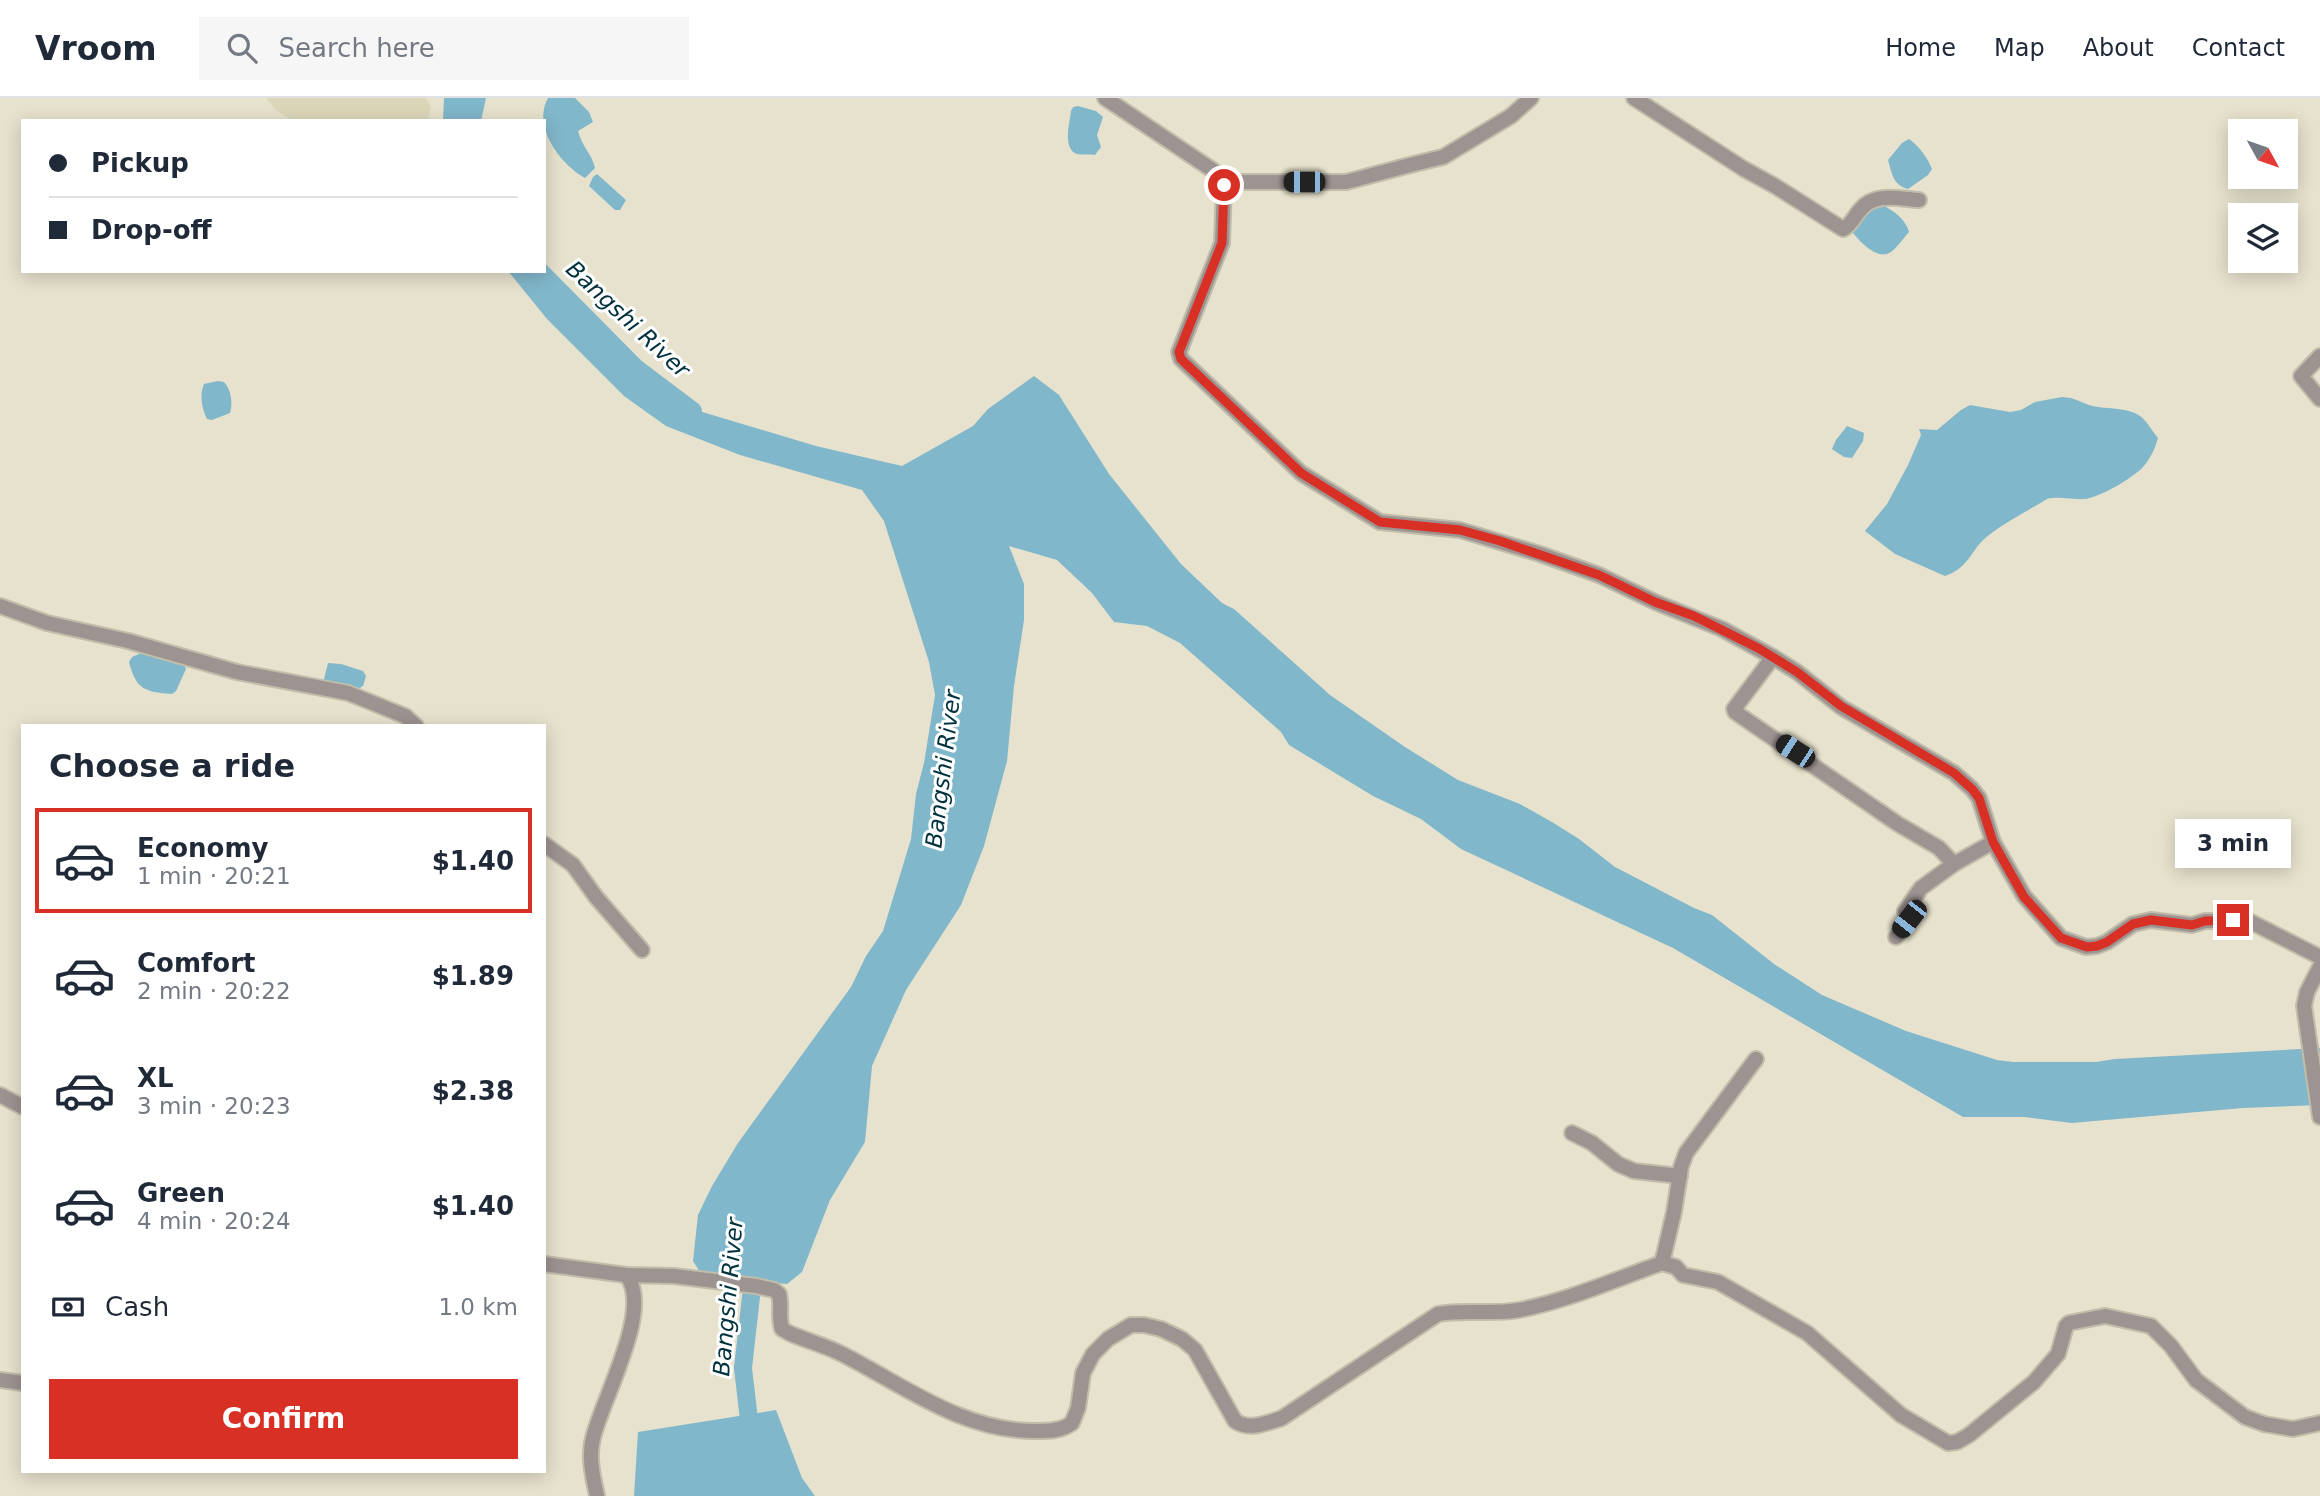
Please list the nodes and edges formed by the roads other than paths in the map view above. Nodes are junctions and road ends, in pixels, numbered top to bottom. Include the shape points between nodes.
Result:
1 (1105, 98) edge
2 (1531, 98) edge
3 (1634, 98) edge
4 (1221, 178) junction
5 (1919, 200) dead end
6 (2320, 356) edge
7 (2320, 399) edge
8 (0, 606) edge
9 (1773, 657) junction
10 (414, 724) edge
11 (1993, 842) junction
12 (546, 846) edge
13 (1954, 864) junction
14 (1896, 937) dead end
15 (642, 950) dead end
16 (2320, 957) edge
17 (2320, 967) edge
18 (1756, 1059) dead end
19 (0, 1096) edge
20 (21, 1106) edge
21 (2320, 1117) edge
22 (1572, 1133) dead end
23 (1680, 1176) junction
24 (1662, 1263) junction
25 (546, 1264) edge
26 (626, 1275) junction
27 (0, 1380) edge
28 (21, 1383) edge
29 (2320, 1423) edge
30 (597, 1496) edge

1 - 4 street
2 - 4 street via 1511,116 1443,157 1346,182
3 - 5 street via 1836,227 1848,227 1862,207 1877,198
4 - 9 street via 1225,203 1222,243 1179,352 1181,359 1301,473 1380,522 1460,530 1540,554 1722,629
6 - 7 street via 2301,376
8 - 10 street via 47,623 237,672 348,693
9 - 11 street via 1841,706 1954,773 1979,798
9 - 13 street via 1735,712 1939,848
11 - 13 street
11 - 16 street via 2024,897 2062,939 2097,946 2133,924 2151,920 2192,925 2249,921
12 - 15 street via 573,866
13 - 14 street via 1918,892 1905,912 1910,918
17 - 21 street via 2304,1006
18 - 23 street via 1686,1153
19 - 20 street
22 - 23 street via 1634,1171
23 - 24 street
24 - 26 street via 1518,1310 1438,1314 1282,1418 1258,1426 1244,1426 1235,1420 1195,1350 1182,1339 1149,1326 1131,1325 1093,1354 1083,1373 1072,1423 1052,1431 986,1426 782,1329 781,1301 774,1290 674,1276
24 - 29 street via 1683,1275 1718,1282 1807,1333 1901,1415 1948,1443 1969,1435 2034,1382 2058,1354 2066,1326 2105,1316 2155,1328 2196,1380 2245,1417 2293,1429
25 - 26 street
26 - 30 street via 634,1288 635,1308 592,1440
27 - 28 street

